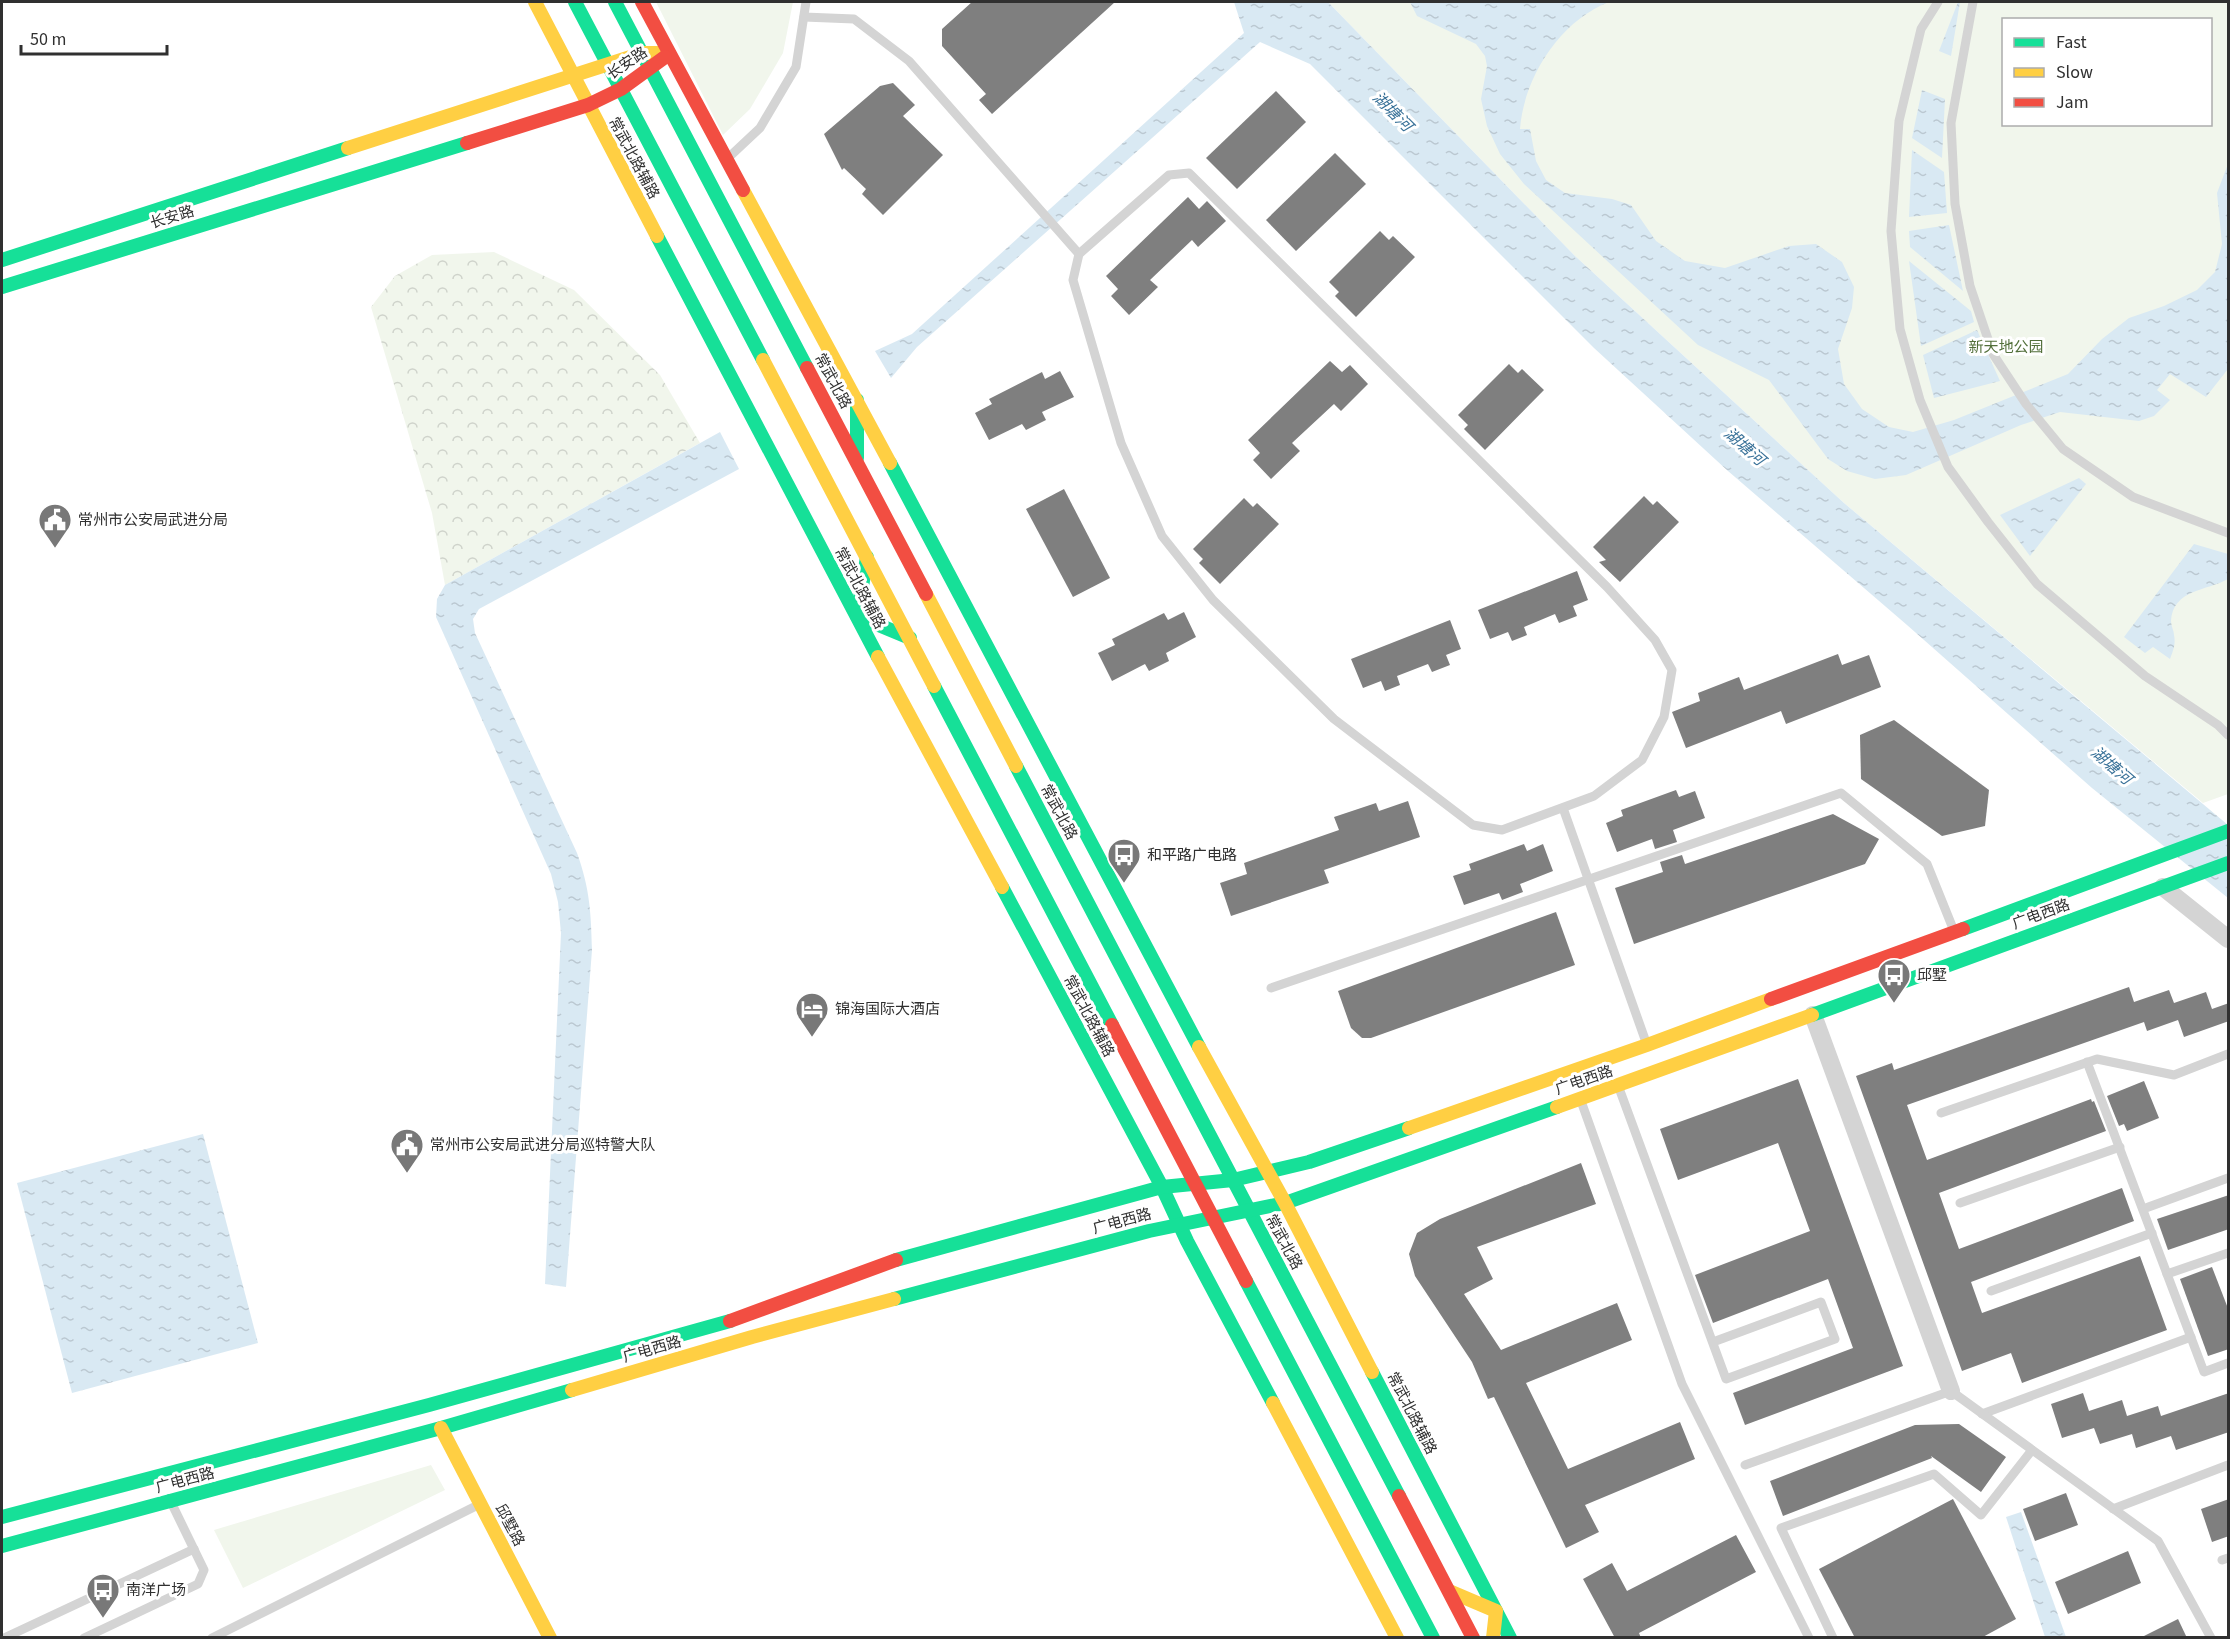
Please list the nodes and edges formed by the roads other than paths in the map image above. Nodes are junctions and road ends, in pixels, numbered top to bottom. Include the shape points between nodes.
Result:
1 (535, 2) edge
2 (575, 2) edge
3 (615, 2) edge
4 (642, 2) edge
5 (806, 2) edge
6 (1938, 2) edge
7 (1973, 2) edge
8 (804, 17) junction
9 (643, 53) junction
10 (670, 53) junction
11 (608, 64) junction
12 (650, 69) junction
13 (573, 75) junction
14 (621, 89) junction
15 (588, 105) junction
16 (727, 159) junction
17 (1079, 254) junction
18 (2, 260) edge
19 (2, 286) edge
20 (857, 400) junction
21 (857, 462) junction
22 (2229, 533) edge
23 (867, 557) junction
24 (856, 616) junction
25 (910, 638) junction
26 (2229, 735) edge
27 (1563, 808) junction
28 (2229, 831) edge
29 (2229, 863) edge
30 (1588, 879) junction
31 (2163, 887) junction
32 (1954, 931) junction
33 (2229, 939) edge
34 (1271, 988) dead end
35 (1813, 1015) junction
36 (1647, 1045) junction
37 (2229, 1054) edge
38 (2087, 1062) junction
39 (1618, 1086) junction
40 (1580, 1099) junction
41 (1941, 1113) dead end
42 (2120, 1147) junction
43 (1268, 1172) junction
44 (2229, 1178) edge
45 (1233, 1180) junction
46 (1197, 1185) junction
47 (1162, 1186) junction
48 (1285, 1203) junction
49 (1960, 1203) dead end
50 (2143, 1209) junction
51 (1250, 1211) junction
52 (1213, 1219) junction
53 (1180, 1224) junction
54 (2152, 1233) junction
55 (2229, 1252) edge
56 (2168, 1274) junction
57 (1990, 1291) dead end
58 (2191, 1337) junction
59 (1713, 1342) junction
60 (2229, 1363) edge
61 (1951, 1391) junction
62 (1982, 1414) junction
63 (441, 1428) junction
64 (2032, 1450) junction
65 (1745, 1465) dead end
66 (2229, 1466) edge
67 (170, 1501) junction
68 (480, 1504) junction
69 (2113, 1509) junction
70 (2, 1517) edge
71 (2, 1546) edge
72 (194, 1549) junction
73 (1449, 1591) junction
74 (1496, 1611) junction
75 (4, 1638) edge
76 (84, 1638) edge
77 (212, 1638) edge
78 (550, 1638) edge
79 (1397, 1638) edge
80 (1432, 1638) edge
81 (1473, 1638) edge
82 (1493, 1638) edge
83 (1510, 1638) edge
84 (1809, 1638) edge
85 (1833, 1638) edge
86 (2211, 1638) edge

1 - 13 main road, 常武北路辅路
2 - 11 main road
3 - 9 main road, 常武北路
4 - 10 main road
5 - 8 lane
6 - 26 lane via 1921,29 1899,121 1892,231 1900,329 1920,400 1948,467 2037,584 2145,676
7 - 22 lane via 1951,123 1955,204 1970,286 1993,354 2026,404 2063,449 2133,497
8 - 16 lane via 796,67 760,128
8 - 17 lane via 854,19 909,61
9 - 10 main road, 长安路
9 - 11 main road, 长安路
9 - 12 main road, 常武北路
10 - 12 main road, 长安路
10 - 16 main road
11 - 13 main road, 长安路
11 - 14 main road
12 - 14 main road, 长安路
12 - 21 main road, 常武北路
13 - 15 main road, 常武北路辅路
13 - 18 main road, 长安路
14 - 15 main road, 长安路
14 - 23 main road
15 - 19 main road, 长安路
15 - 24 main road, 常武北路辅路
16 - 20 main road
17 - 27 lane via 1073,280 1121,443 1162,536 1213,600 1334,719 1473,825 1502,830
17 - 27 lane via 1168,175 1189,173 1607,588 1654,640 1672,670 1664,717 1642,760 1594,796
20 - 21 main road
20 - 43 main road
21 - 45 main road, 常武北路
23 - 24 main road
23 - 25 main road
24 - 25 main road
24 - 47 main road, 常武北路辅路
25 - 46 main road
27 - 30 lane
28 - 32 main road, 广电西路
29 - 31 main road, 广电西路
30 - 32 lane via 1841,793 1927,864
30 - 34 lane
30 - 36 lane
31 - 33 street
31 - 35 main road, 广电西路
32 - 36 main road, 广电西路
35 - 39 main road, 广电西路
35 - 61 street
36 - 43 main road, 广电西路 via 1309,1162
37 - 38 lane via 2174,1075 2097,1059
38 - 41 lane
38 - 42 lane
39 - 40 main road, 广电西路
39 - 59 lane
40 - 48 main road, 广电西路
40 - 84 lane via 1682,1384
42 - 49 lane
42 - 50 lane
43 - 45 main road, 广电西路
43 - 48 main road, 常武北路辅路
44 - 50 lane
45 - 46 main road, 广电西路
45 - 51 main road, 常武北路
46 - 47 main road, 广电西路
46 - 52 main road
47 - 53 main road, 常武北路辅路
47 - 70 main road, 广电西路 via 901,1258 746,1316 429,1405
48 - 51 main road, 广电西路
48 - 74 main road, 常武北路辅路
50 - 54 lane
51 - 52 main road, 广电西路
51 - 73 main road, 常武北路
52 - 53 main road, 广电西路
52 - 80 main road
53 - 63 main road, 广电西路 via 752,1337
53 - 79 main road
54 - 56 lane
54 - 57 lane
55 - 56 lane
56 - 58 lane
58 - 60 lane via 2204,1372
58 - 62 lane
59 - 59 lane via 1726,1379 1835,1339 1821,1302
61 - 62 lane
61 - 65 lane
62 - 64 lane
63 - 67 main road, 广电西路
63 - 68 main road, 邱墅路
64 - 69 lane
64 - 85 lane via 1981,1515 1934,1474 1781,1528
66 - 69 lane
67 - 71 main road, 广电西路
67 - 72 lane
68 - 77 lane
68 - 78 main road, 邱墅路
69 - 86 lane via 2158,1541
72 - 75 lane
72 - 76 lane via 204,1570 198,1584
73 - 74 main road
73 - 81 main road, 常武北路
74 - 82 main road
74 - 83 main road, 常武北路辅路

